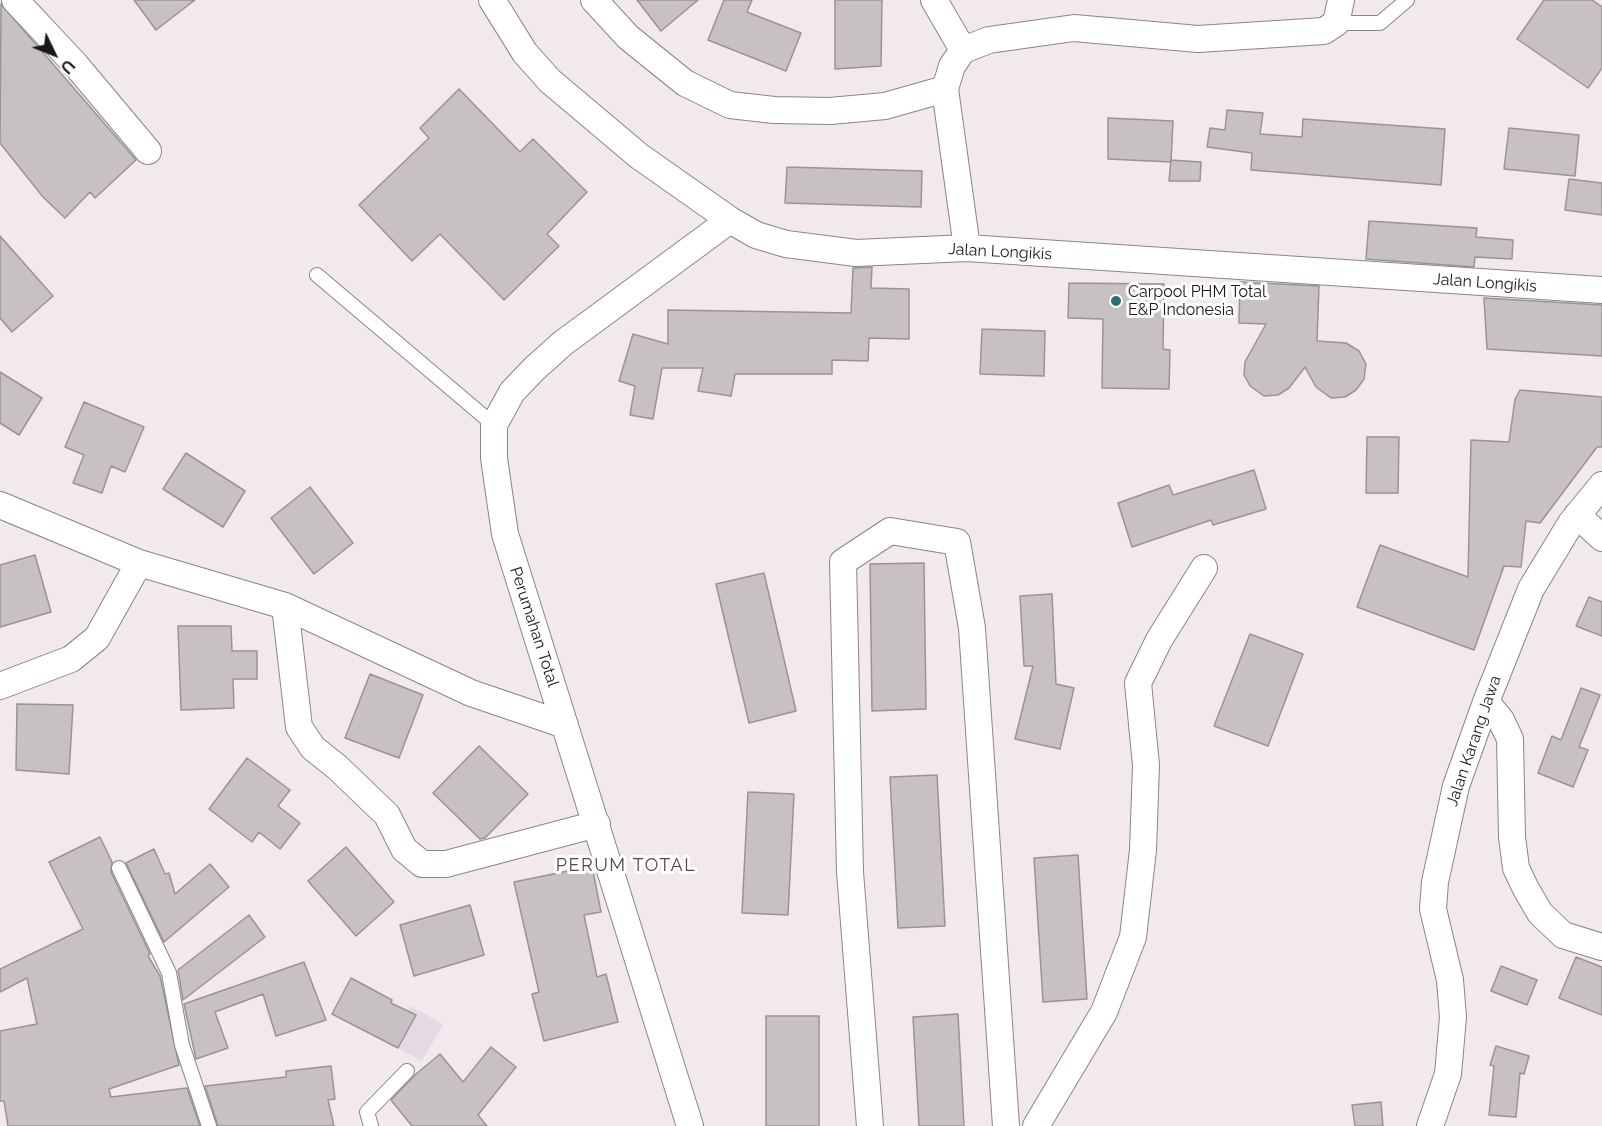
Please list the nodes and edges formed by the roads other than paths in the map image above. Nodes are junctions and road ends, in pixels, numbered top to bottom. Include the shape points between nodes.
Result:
1 (15, 0) edge
2 (492, 0) edge
3 (594, 0) edge
4 (934, 0) edge
5 (1407, 0) edge
6 (1339, 12) edge
7 (963, 50) junction
8 (945, 90) junction
9 (148, 152) dead end
10 (730, 220) junction
11 (967, 248) junction
12 (318, 274) dead end
13 (1602, 290) edge
14 (494, 425) junction
15 (1602, 485) edge
16 (0, 505) edge
17 (1576, 515) junction
18 (1602, 538) edge
19 (139, 563) junction
20 (1204, 568) dead end
21 (285, 606) junction
22 (0, 686) edge
23 (1486, 702) junction
24 (565, 725) junction
25 (597, 824) junction
26 (119, 868) dead end
27 (1602, 947) edge
28 (407, 1071) dead end
29 (209, 1126) edge
30 (372, 1126) edge
31 (690, 1126) edge
32 (870, 1126) edge
33 (1006, 1126) edge
34 (1036, 1126) edge
35 (1430, 1126) edge

1 - 9 street via 75,64
2 - 10 street, Jalan Longikis via 525,53 550,81 639,156
3 - 8 street via 627,37 685,83 730,105 830,111 885,106
4 - 7 street
5 - 6 lane via 1380,22
6 - 7 street via 1324,31 1198,39 1074,28 1010,36
7 - 8 street via 952,66
8 - 11 street
10 - 11 street, Jalan Longikis via 756,235 786,244 856,253
10 - 14 street, Perumahan Total via 563,343 512,392
11 - 13 street, Jalan Longikis
12 - 14 lane
14 - 24 street, Perumahan Total via 494,458 505,534
15 - 17 street, Jalan Karang Jawa
16 - 19 street
17 - 18 street
17 - 23 street, Jalan Karang Jawa via 1531,589
19 - 21 street
19 - 22 street via 97,638 71,659
20 - 34 street via 1138,682 1146,765 1143,850 1132,937 1104,1012
21 - 24 street via 471,693
21 - 25 street via 299,726 313,747 387,815 404,849 422,864 446,864
23 - 27 street via 1510,739 1516,868 1540,913 1563,935
23 - 35 street, Jalan Karang Jawa via 1456,786 1435,882 1433,909 1450,980 1453,1017 1448,1074
24 - 25 street, Perumahan Total
25 - 31 street, Perumahan Total
26 - 29 lane via 169,973 182,1044
28 - 30 lane via 367,1112
32 - 33 street via 850,872 843,562 890,531 957,542 972,628

